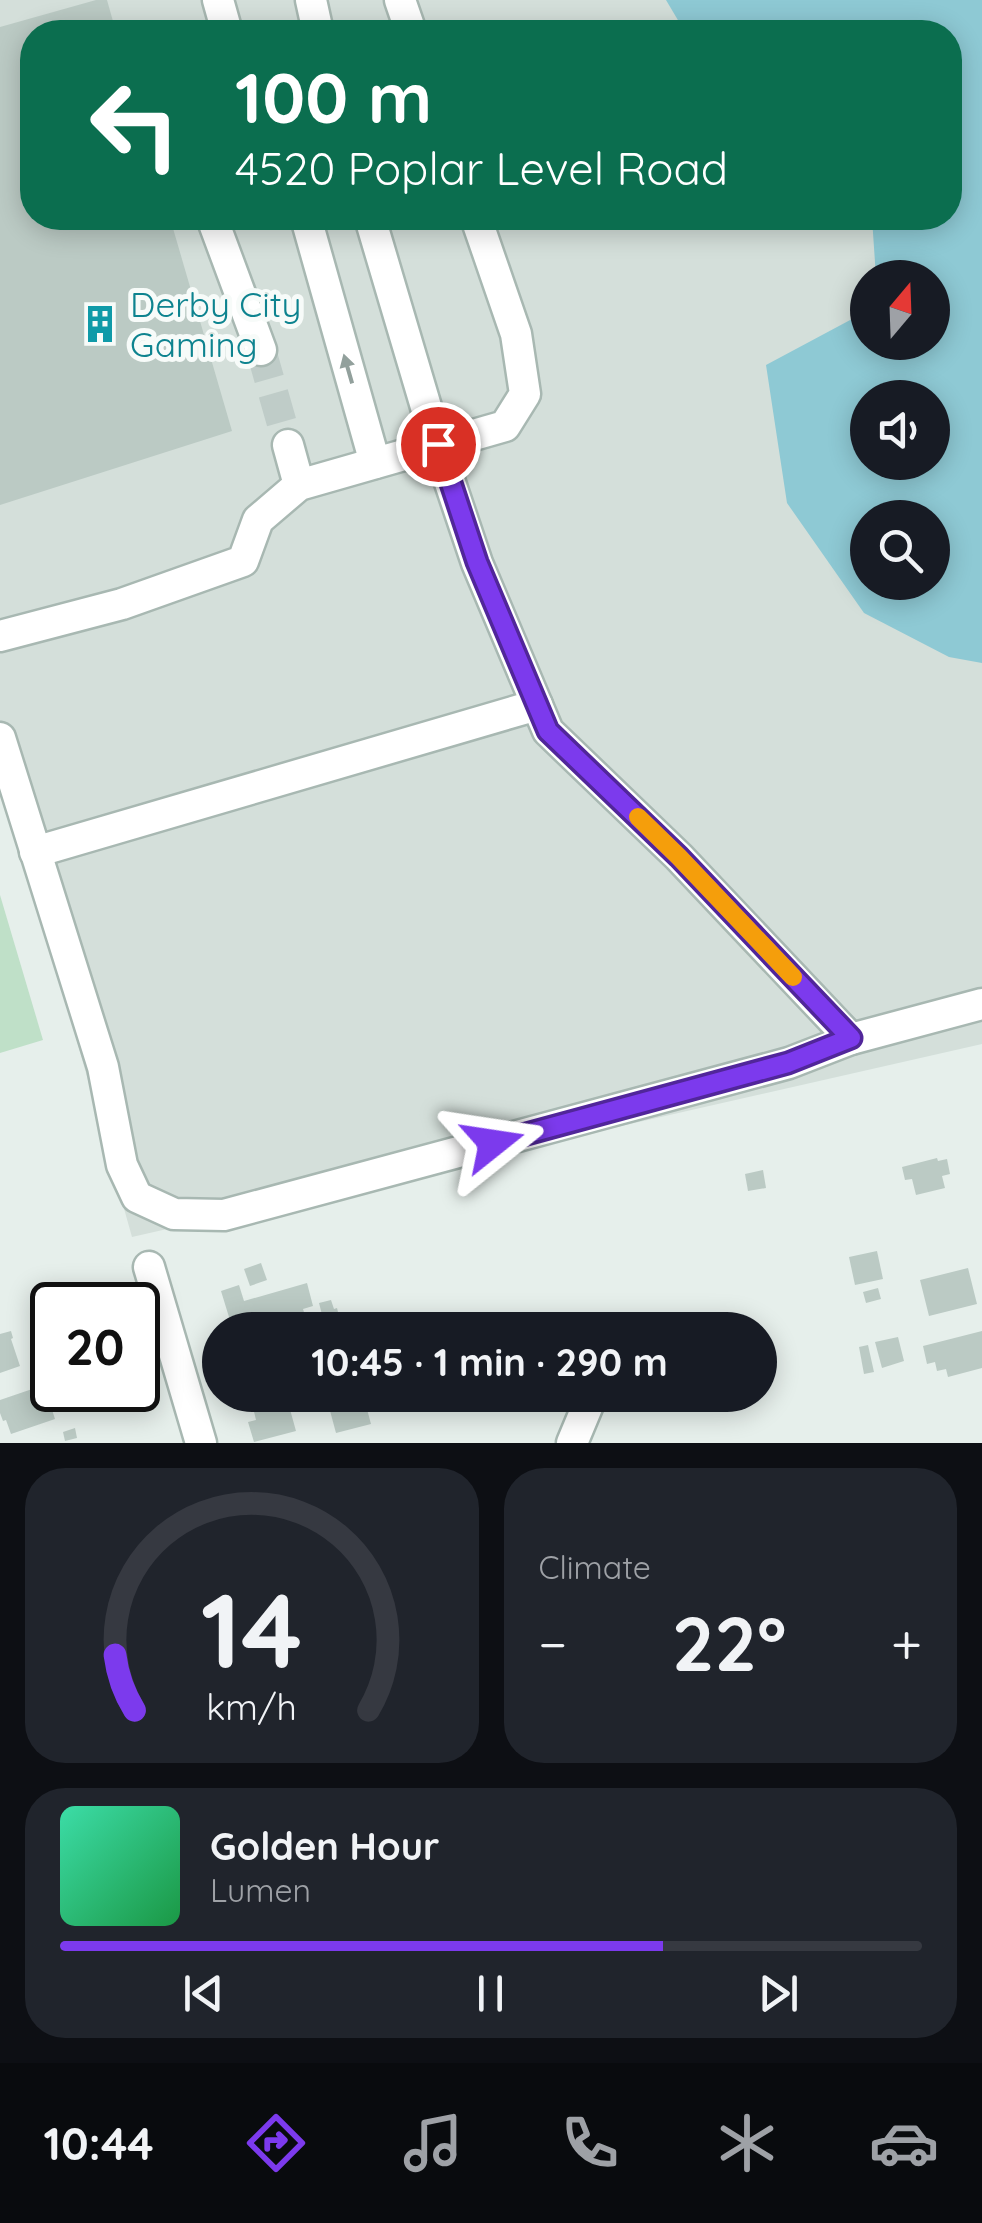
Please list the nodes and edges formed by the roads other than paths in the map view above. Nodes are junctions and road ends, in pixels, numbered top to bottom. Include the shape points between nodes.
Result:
1 (216, 230) edge
2 (309, 230) edge
3 (374, 230) edge
4 (480, 230) edge
5 (261, 350) tunnel mouth
6 (438, 444) junction
7 (288, 446) tunnel mouth
8 (375, 462) junction
9 (299, 485) junction
10 (0, 636) edge
11 (537, 705) junction
12 (0, 738) edge
13 (35, 852) junction
14 (982, 1004) edge
15 (851, 1038) junction
16 (149, 1266) dead end
17 (585, 1412) edge
18 (202, 1443) edge
19 (572, 1443) edge

1 - 5 street
8 -> 2 street
3 - 6 street
4 - 6 street via 516,334 526,394 505,426
6 - 8 street
6 - 11 street via 477,562
7 - 9 street
8 - 9 street
9 - 10 street via 258,520 243,561 122,604
11 - 13 street
11 - 15 street via 548,731
12 - 13 street
13 - 15 street via 103,1067 122,1165 137,1197 174,1214 224,1214 788,1063
14 - 15 street
16 - 18 street
17 - 19 street

